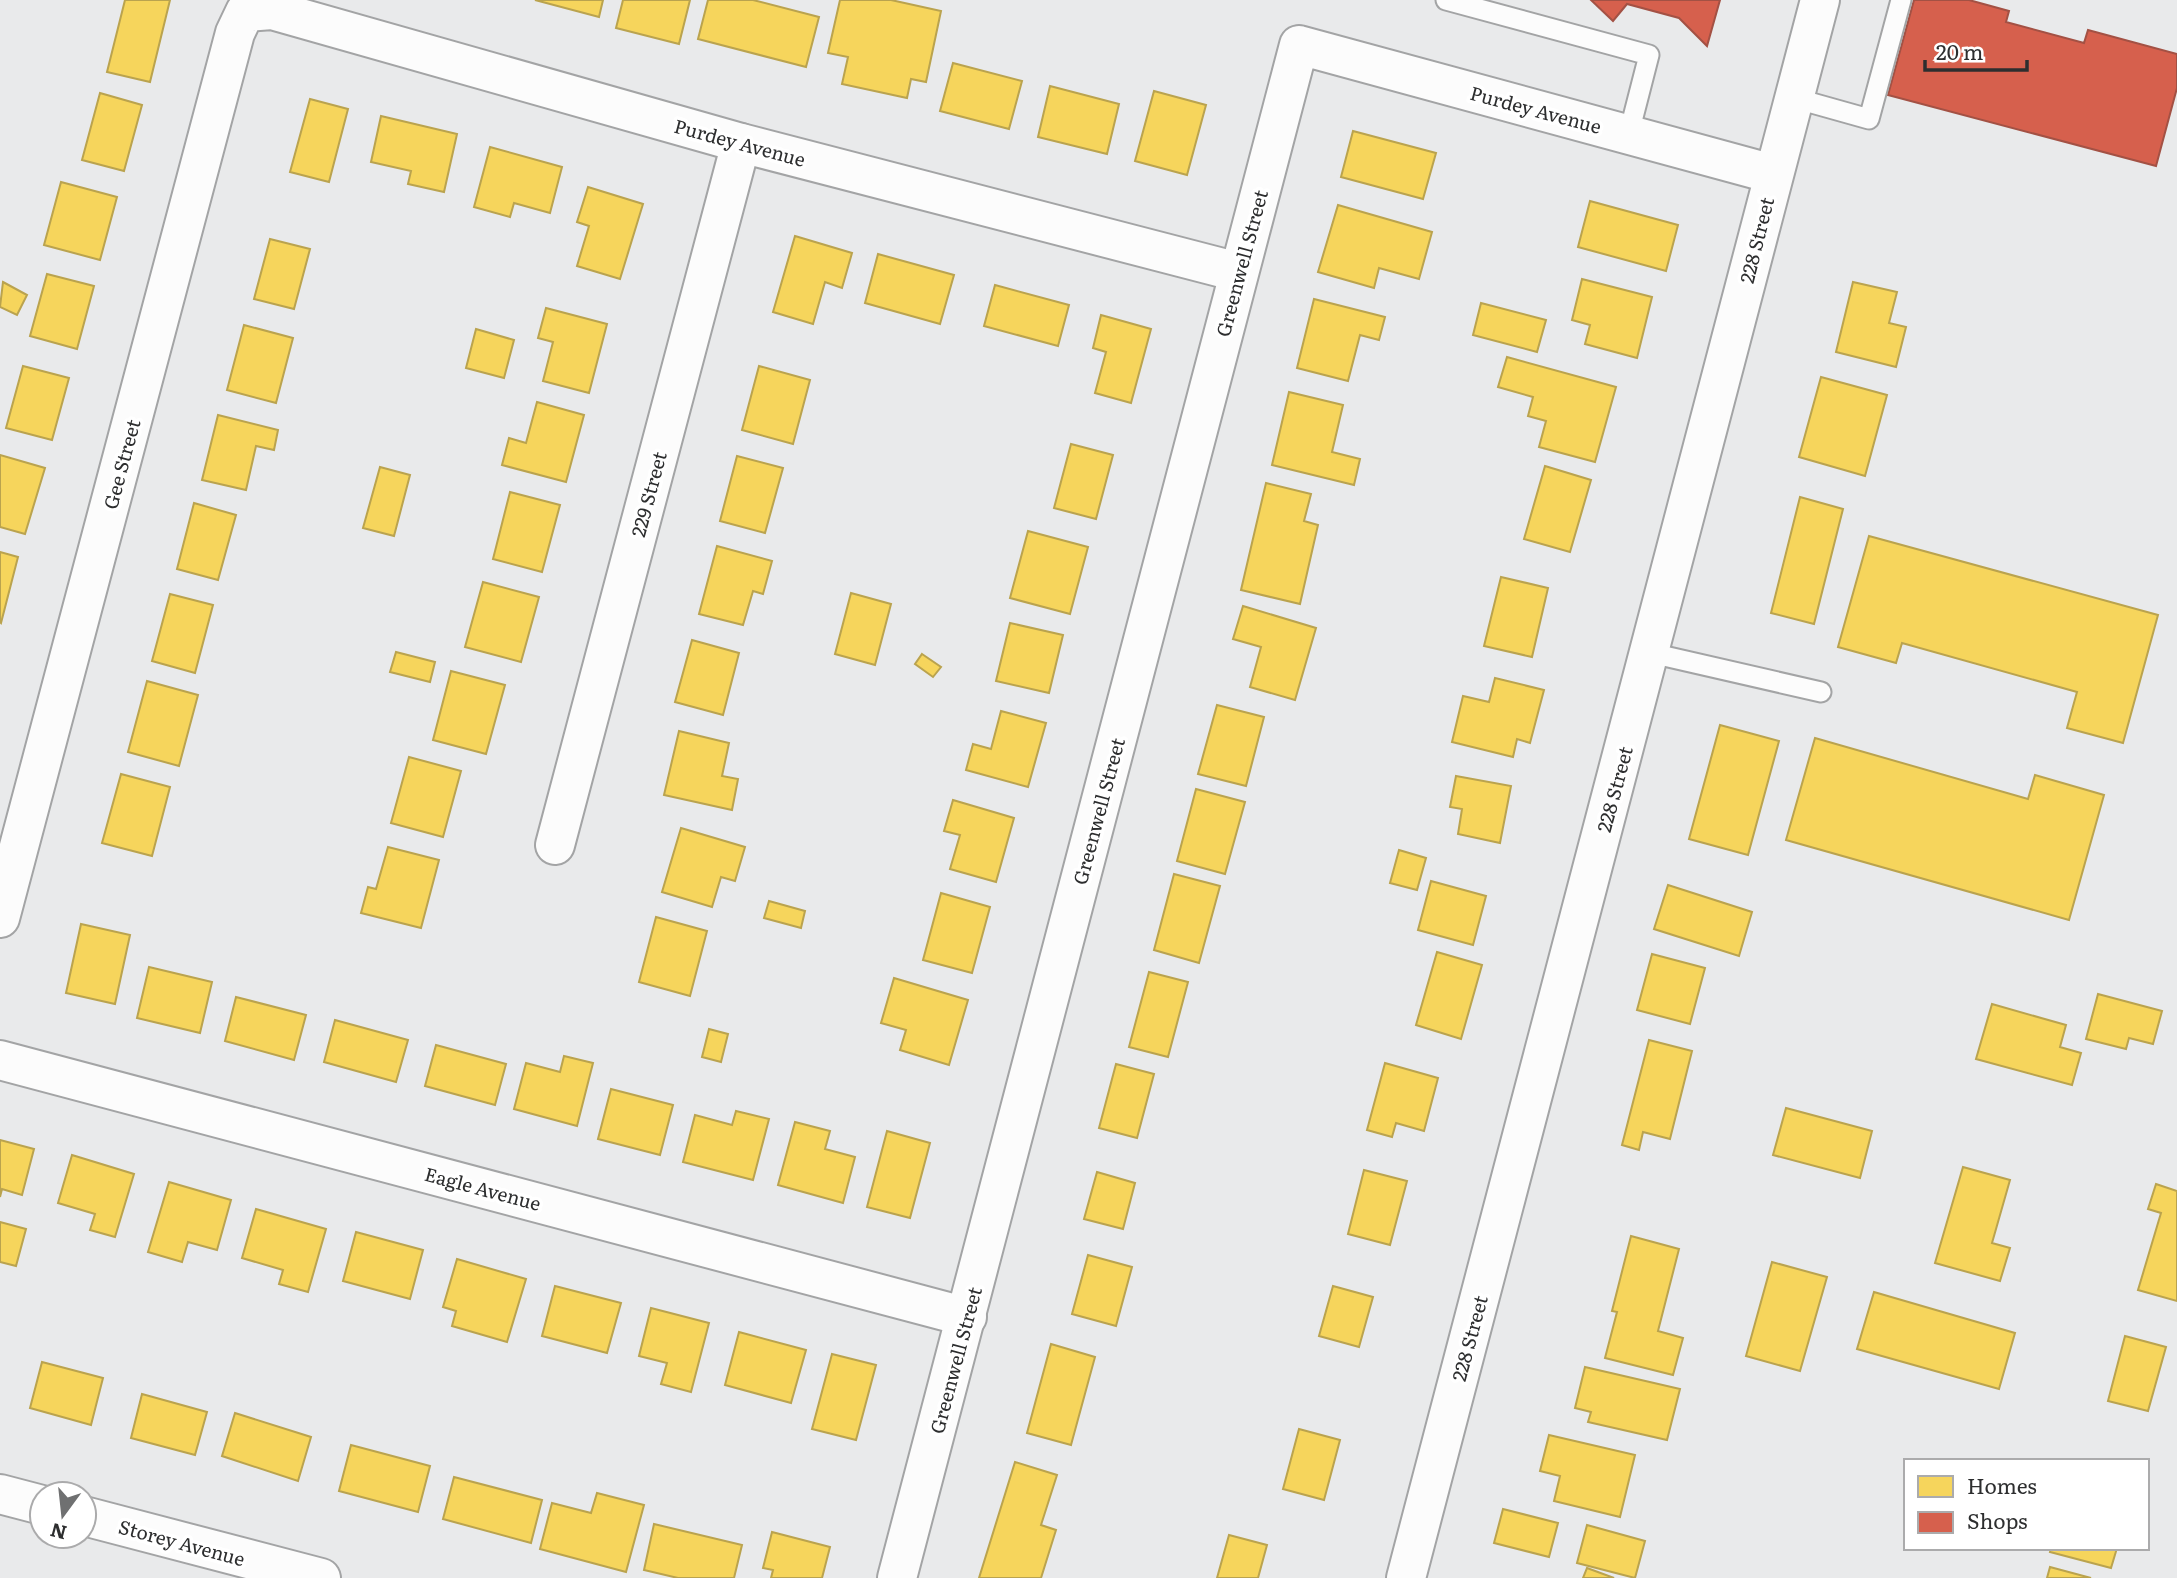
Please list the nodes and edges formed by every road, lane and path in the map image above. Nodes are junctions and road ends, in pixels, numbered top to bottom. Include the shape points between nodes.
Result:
1 (1446, 0) edge
2 (1820, 0) edge
3 (1901, 0) edge
4 (245, 12) joint
5 (1299, 45) joint
6 (1794, 98) junction
7 (1629, 133) junction
8 (741, 143) junction
9 (1773, 174) junction
10 (1238, 272) junction
11 (1651, 653) junction
12 (1821, 692) dead end
13 (555, 845) dead end
14 (0, 918) edge
15 (0, 1060) edge
16 (967, 1317) junction
17 (0, 1494) edge
18 (28, 1501) edge
19 (98, 1520) edge
20 (321, 1578) edge
21 (897, 1578) edge
22 (1406, 1578) edge

1 - 7 lane via 1649,55
2 - 6 street, 228 Street
3 - 6 lane via 1869,119
4 - 8 street, Purdey Avenue via 272,10
4 - 14 street, Gee Street
5 - 7 street, Purdey Avenue
5 - 10 street, Greenwell Street
6 - 9 street, 228 Street
7 - 9 street, Purdey Avenue
8 - 10 street, Purdey Avenue
8 - 13 street, 229 Street
9 - 11 street, 228 Street
10 - 16 street, Greenwell Street
11 - 12 lane
11 - 22 street, 228 Street
15 - 16 street, Eagle Avenue
16 - 21 street, Greenwell Street
17 - 18 street
19 - 20 street, Storey Avenue

